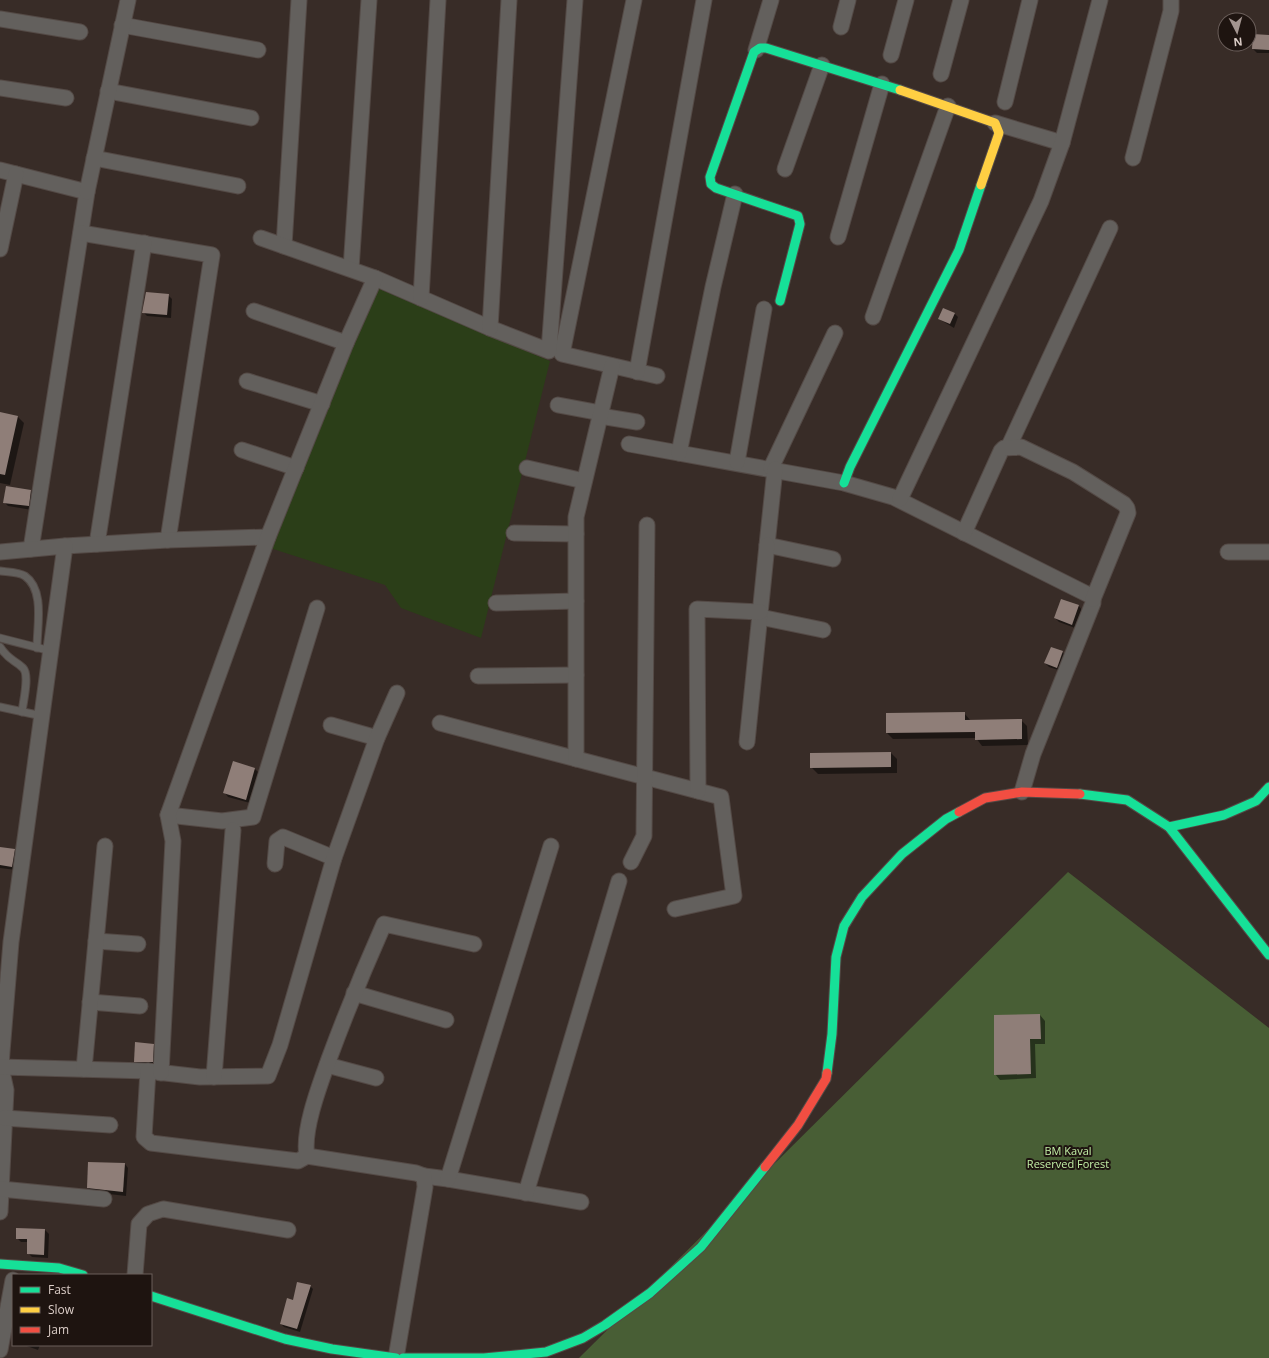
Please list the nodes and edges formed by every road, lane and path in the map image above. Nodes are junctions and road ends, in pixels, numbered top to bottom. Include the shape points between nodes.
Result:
1 (128, 0) edge
2 (299, 0) edge
3 (369, 0) edge
4 (438, 0) edge
5 (508, 0) edge
6 (575, 0) edge
7 (634, 0) edge
8 (704, 0) edge
9 (771, 0) edge
10 (848, 0) edge
11 (906, 0) edge
12 (961, 0) edge
13 (1030, 0) edge
14 (1100, 0) edge
15 (1172, 0) edge
16 (0, 20) edge
17 (122, 25) junction
18 (841, 27) dead end
19 (80, 32) dead end
20 (258, 50) dead end
21 (756, 50) junction
22 (891, 55) dead end
23 (822, 65) junction
24 (941, 74) dead end
25 (882, 84) junction
26 (0, 88) edge
27 (108, 91) junction
28 (66, 98) dead end
29 (1005, 102) dead end
30 (948, 106) junction
31 (251, 118) dead end
32 (995, 123) junction
33 (1062, 143) junction
34 (94, 158) junction
35 (1133, 158) dead end
36 (785, 169) dead end
37 (0, 170) edge
38 (16, 174) junction
39 (238, 186) dead end
40 (87, 192) junction
41 (735, 194) junction
42 (1110, 228) dead end
43 (81, 233) junction
44 (838, 237) dead end
45 (261, 238) dead end
46 (144, 243) junction
47 (284, 246) junction
48 (0, 249) edge
49 (351, 269) junction
50 (375, 278) junction
51 (421, 298) junction
52 (780, 301) dead end
53 (764, 309) dead end
54 (254, 311) dead end
55 (873, 317) dead end
56 (490, 328) junction
57 (835, 333) dead end
58 (346, 343) junction
59 (612, 366) junction
60 (637, 372) junction
61 (657, 376) dead end
62 (247, 381) dead end
63 (322, 404) junction
64 (558, 405) dead end
65 (600, 414) junction
66 (637, 422) dead end
67 (630, 444) dead end
68 (1009, 446) junction
69 (242, 450) dead end
70 (679, 452) junction
71 (737, 462) junction
72 (296, 468) junction
73 (527, 468) dead end
74 (773, 469) junction
75 (584, 481) junction
76 (844, 483) junction
77 (900, 499) junction
78 (647, 524) dead end
79 (514, 533) dead end
80 (964, 533) junction
81 (576, 534) junction
82 (268, 537) junction
83 (168, 540) junction
84 (97, 544) junction
85 (767, 545) junction
86 (65, 546) junction
87 (31, 549) junction
88 (0, 552) edge
89 (1228, 552) dead end
90 (1269, 552) edge
91 (833, 559) dead end
92 (0, 571) edge
93 (1093, 599) junction
94 (576, 601) junction
95 (496, 603) dead end
96 (317, 608) dead end
97 (760, 614) junction
98 (823, 630) dead end
99 (0, 638) edge
100 (0, 647) edge
101 (44, 649) junction
102 (576, 675) junction
103 (478, 676) dead end
104 (397, 693) dead end
105 (0, 707) edge
106 (22, 712) junction
107 (42, 716) junction
108 (440, 723) dead end
109 (331, 725) dead end
110 (377, 738) junction
111 (746, 742) dead end
112 (576, 759) junction
113 (644, 777) junction
114 (1269, 787) edge
115 (698, 791) junction
116 (1022, 792) junction
117 (168, 815) junction
118 (1169, 827) junction
119 (233, 830) dead end
120 (106, 846) dead end
121 (551, 846) dead end
122 (334, 858) junction
123 (631, 862) dead end
124 (275, 864) dead end
125 (619, 881) dead end
126 (675, 909) dead end
127 (96, 941) junction
128 (138, 944) dead end
129 (474, 944) dead end
130 (1269, 955) edge
131 (354, 993) junction
132 (90, 1002) junction
133 (140, 1006) dead end
134 (446, 1020) dead end
135 (327, 1065) junction
136 (0, 1067) edge
137 (84, 1069) junction
138 (155, 1072) junction
139 (214, 1077) junction
140 (376, 1078) dead end
141 (4, 1118) junction
142 (110, 1125) dead end
143 (307, 1156) junction
144 (424, 1176) junction
145 (448, 1178) junction
146 (1, 1189) junction
147 (526, 1193) junction
148 (104, 1199) dead end
149 (581, 1202) dead end
150 (0, 1212) edge
151 (288, 1230) dead end
152 (0, 1264) edge
153 (15, 1270) edge
154 (80, 1274) edge
155 (135, 1274) edge
156 (12, 1285) edge
157 (152, 1296) edge
158 (0, 1350) edge
159 (396, 1358) edge
160 (403, 1358) edge
161 (426, 1358) edge
162 (484, 1358) edge

1 - 17 street
2 - 47 street
3 - 49 street
4 - 51 street
5 - 56 street
6 - 56 street via 549,351
7 - 59 street via 562,354
8 - 60 street
9 - 21 street
10 - 18 street
11 - 22 street
12 - 24 street
13 - 29 street
14 - 33 street
15 - 35 street
16 - 19 street
17 - 20 street
17 - 27 street
21 - 23 main road via 766,48
21 - 41 main road via 710,172 713,186
23 - 25 main road
23 - 36 street
25 - 30 main road
25 - 44 street
26 - 28 street
27 - 31 street
27 - 34 street
30 - 32 main road
30 - 55 street
32 - 33 street
32 - 76 main road via 999,133 959,250
33 - 77 street via 1041,201
34 - 39 street
34 - 40 street
37 - 38 street
38 - 40 street
38 - 48 street
40 - 43 street
41 - 52 main road via 795,214 800,220
41 - 70 street
42 - 68 street
43 - 46 street
43 - 87 street
45 - 47 street
46 - 83 street via 212,255
46 - 84 street
47 - 49 street
49 - 50 street
50 - 51 street
50 - 58 street
51 - 56 street
53 - 71 street
54 - 58 street
57 - 74 street
58 - 63 street
59 - 60 street
59 - 65 street
60 - 61 street
62 - 63 street
63 - 72 street
64 - 65 street
65 - 66 street
65 - 75 street
67 - 70 street
68 - 80 street via 1001,452
68 - 93 street via 1021,447 1073,472 1127,508 1128,518
69 - 72 street
70 - 71 street
71 - 74 street
72 - 82 street
73 - 75 street
74 - 76 street
74 - 85 street
75 - 81 street via 576,517
76 - 77 street
77 - 80 street
78 - 113 street
79 - 81 street
80 - 93 street
81 - 94 street
82 - 83 street
82 - 117 street
83 - 84 street
84 - 86 street
85 - 91 street
85 - 97 street
86 - 87 street
86 - 101 street
87 - 88 street
89 - 90 street
92 - 101 lane via 24,575 35,586
93 - 116 street via 1033,754
94 - 95 street
94 - 102 street
96 - 117 street via 253,817 222,821
97 - 98 street
97 - 111 street
97 - 115 street via 697,609
99 - 101 lane
100 - 106 lane via 27,675
101 - 107 street
102 - 103 street
102 - 112 street
104 - 110 street
105 - 106 lane
106 - 107 lane
107 - 136 street via 11,942
108 - 112 street
109 - 110 street
110 - 122 street
112 - 113 street
113 - 115 street
113 - 123 street via 644,836
114 - 118 main road via 1256,801 1224,815
115 - 126 street via 721,797 734,896
116 - 118 main road via 1066,792 1127,800
116 - 162 main road via 985,798 946,819 902,854 862,897 844,926 836,958 832,1034 826,1079 798,1125 701,1247 650,1293 583,1338 546,1352
117 - 138 street via 173,841
118 - 130 main road
119 - 139 street
120 - 127 street
121 - 145 street
122 - 124 street via 283,837 277,841
122 - 139 street via 271,1072 263,1077
125 - 147 street
127 - 128 street
127 - 132 street
129 - 131 street via 384,924
131 - 134 street
131 - 135 street
132 - 133 street
132 - 137 street
135 - 140 street
135 - 143 street via 314,1101 306,1147
136 - 137 street
136 - 141 street via 6,1090
137 - 138 street
138 - 139 street
138 - 143 street via 144,1138 151,1143 298,1161
141 - 142 street
141 - 146 street
143 - 144 street
144 - 145 street
144 - 159 street via 425,1187
145 - 147 street
146 - 148 street
146 - 150 street
147 - 149 street
151 - 155 street via 163,1209 148,1214 139,1224
152 - 153 main road
153 - 154 main road via 59,1268
156 - 158 street
157 - 159 main road via 285,1339
160 - 161 main road
161 - 162 main road

